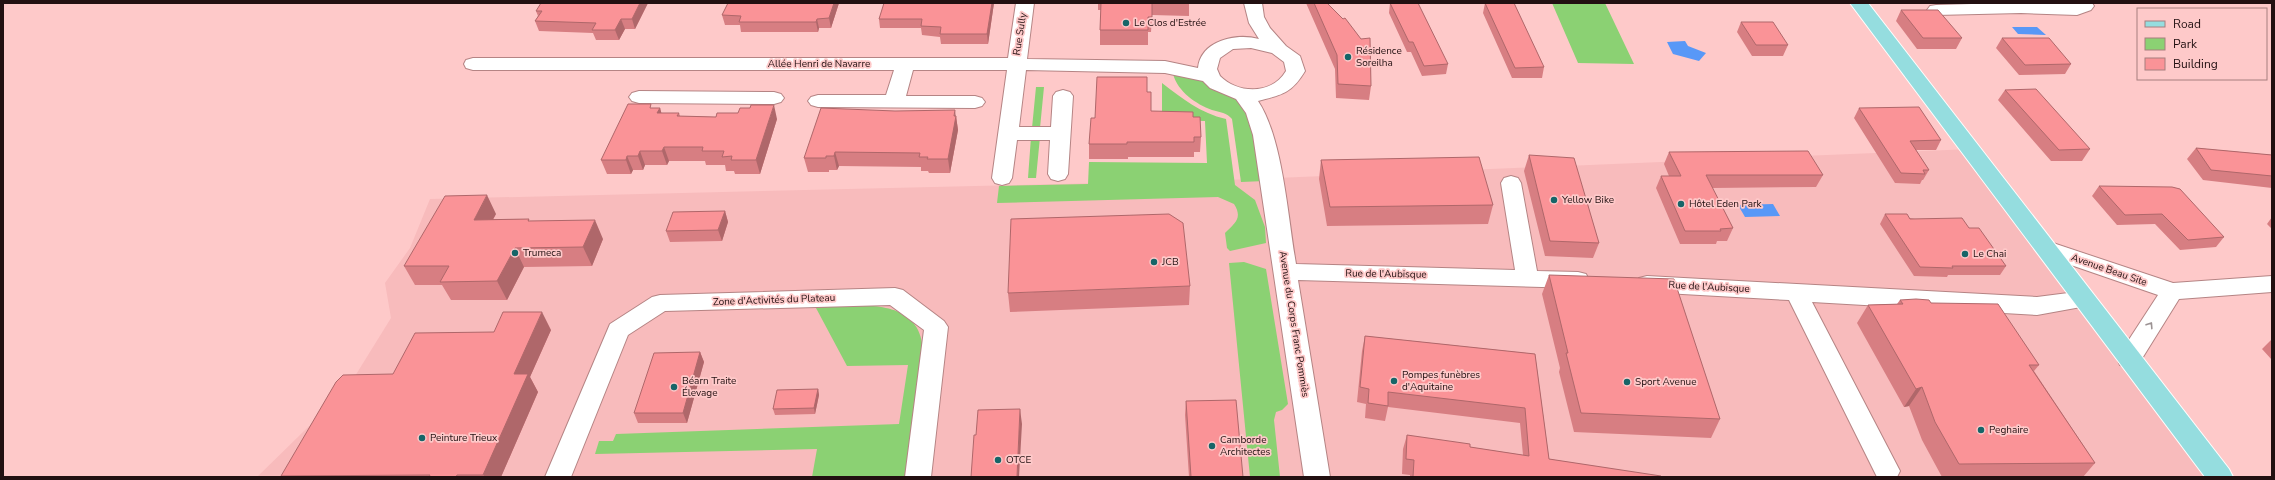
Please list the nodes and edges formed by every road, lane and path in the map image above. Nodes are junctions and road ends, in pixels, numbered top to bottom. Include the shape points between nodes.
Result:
1 (1024, 3) edge
2 (1859, 3) edge
3 (2083, 3) edge
4 (2019, 5) edge
5 (1253, 9) edge
6 (1936, 10) edge
7 (1231, 44) junction
8 (1278, 48) junction
9 (473, 64) dead end
10 (734, 64) junction
11 (905, 64) junction
12 (1015, 64) junction
13 (1209, 68) junction
14 (1284, 88) junction
15 (1242, 94) junction
16 (1064, 96) dead end
17 (639, 97) dead end
18 (719, 98) junction
19 (774, 98) dead end
20 (818, 101) dead end
21 (894, 102) junction
22 (974, 102) dead end
23 (1061, 133) junction
24 (1007, 134) junction
25 (1264, 136) junction
26 (1058, 174) dead end
27 (1002, 178) dead end
28 (1511, 183) dead end
29 (2047, 249) junction
30 (1286, 272) junction
31 (1526, 277) junction
32 (1596, 281) edge
33 (1626, 282) edge
34 (2272, 284) edge
35 (2172, 291) junction
36 (1796, 292) junction
37 (2084, 299) junction
38 (2129, 358) junction
39 (1887, 471) dead end
40 (558, 477) edge
41 (918, 477) edge
42 (1317, 477) edge
43 (2220, 477) edge

1 - 12 street, Rue Sully
2 - 29 main road
3 - 4 street via 2086,6 2077,10
4 - 6 street
5 - 7 street via 1245,31
5 - 8 street via 1264,33
7 - 8 street via 1251,42
7 - 13 street via 1214,52
8 - 14 street via 1295,64 1296,72 1292,81
9 - 10 street, Allée Henri de Navarre
10 - 11 street, Allée Henri de Navarre
10 - 18 street
11 - 12 street, Allée Henri de Navarre
11 - 21 street
12 - 13 street, Allée Henri de Navarre
12 - 24 street, Rue Sully
13 - 15 street via 1222,87
14 - 15 street via 1254,96
14 - 25 street via 1272,106
15 - 25 street, Avenue du Corps Franc Pommiès via 1252,104
16 - 23 street
17 - 18 street
18 - 19 street
20 - 21 street
21 - 22 street
23 - 24 street
23 - 26 street
24 - 27 street, Rue Sully
25 - 30 street, Avenue du Corps Franc Pommiès
28 - 31 street
29 - 35 street, Avenue Beau Site
29 - 37 main road
30 - 31 street, Rue de l'Aubisque
30 - 42 street, Avenue du Corps Franc Pommiès
31 - 32 street, Rue de l'Aubisque
33 - 36 street, Rue de l'Aubisque
34 - 35 street, Avenue Beau Site
38 -> 35 street
36 - 37 street, Rue de l'Aubisque via 2037,306
36 - 39 street
37 - 38 main road
38 - 43 main road
40 - 41 street, Zone d'Activités du Plateau via 618,330 660,303 895,296 936,327

